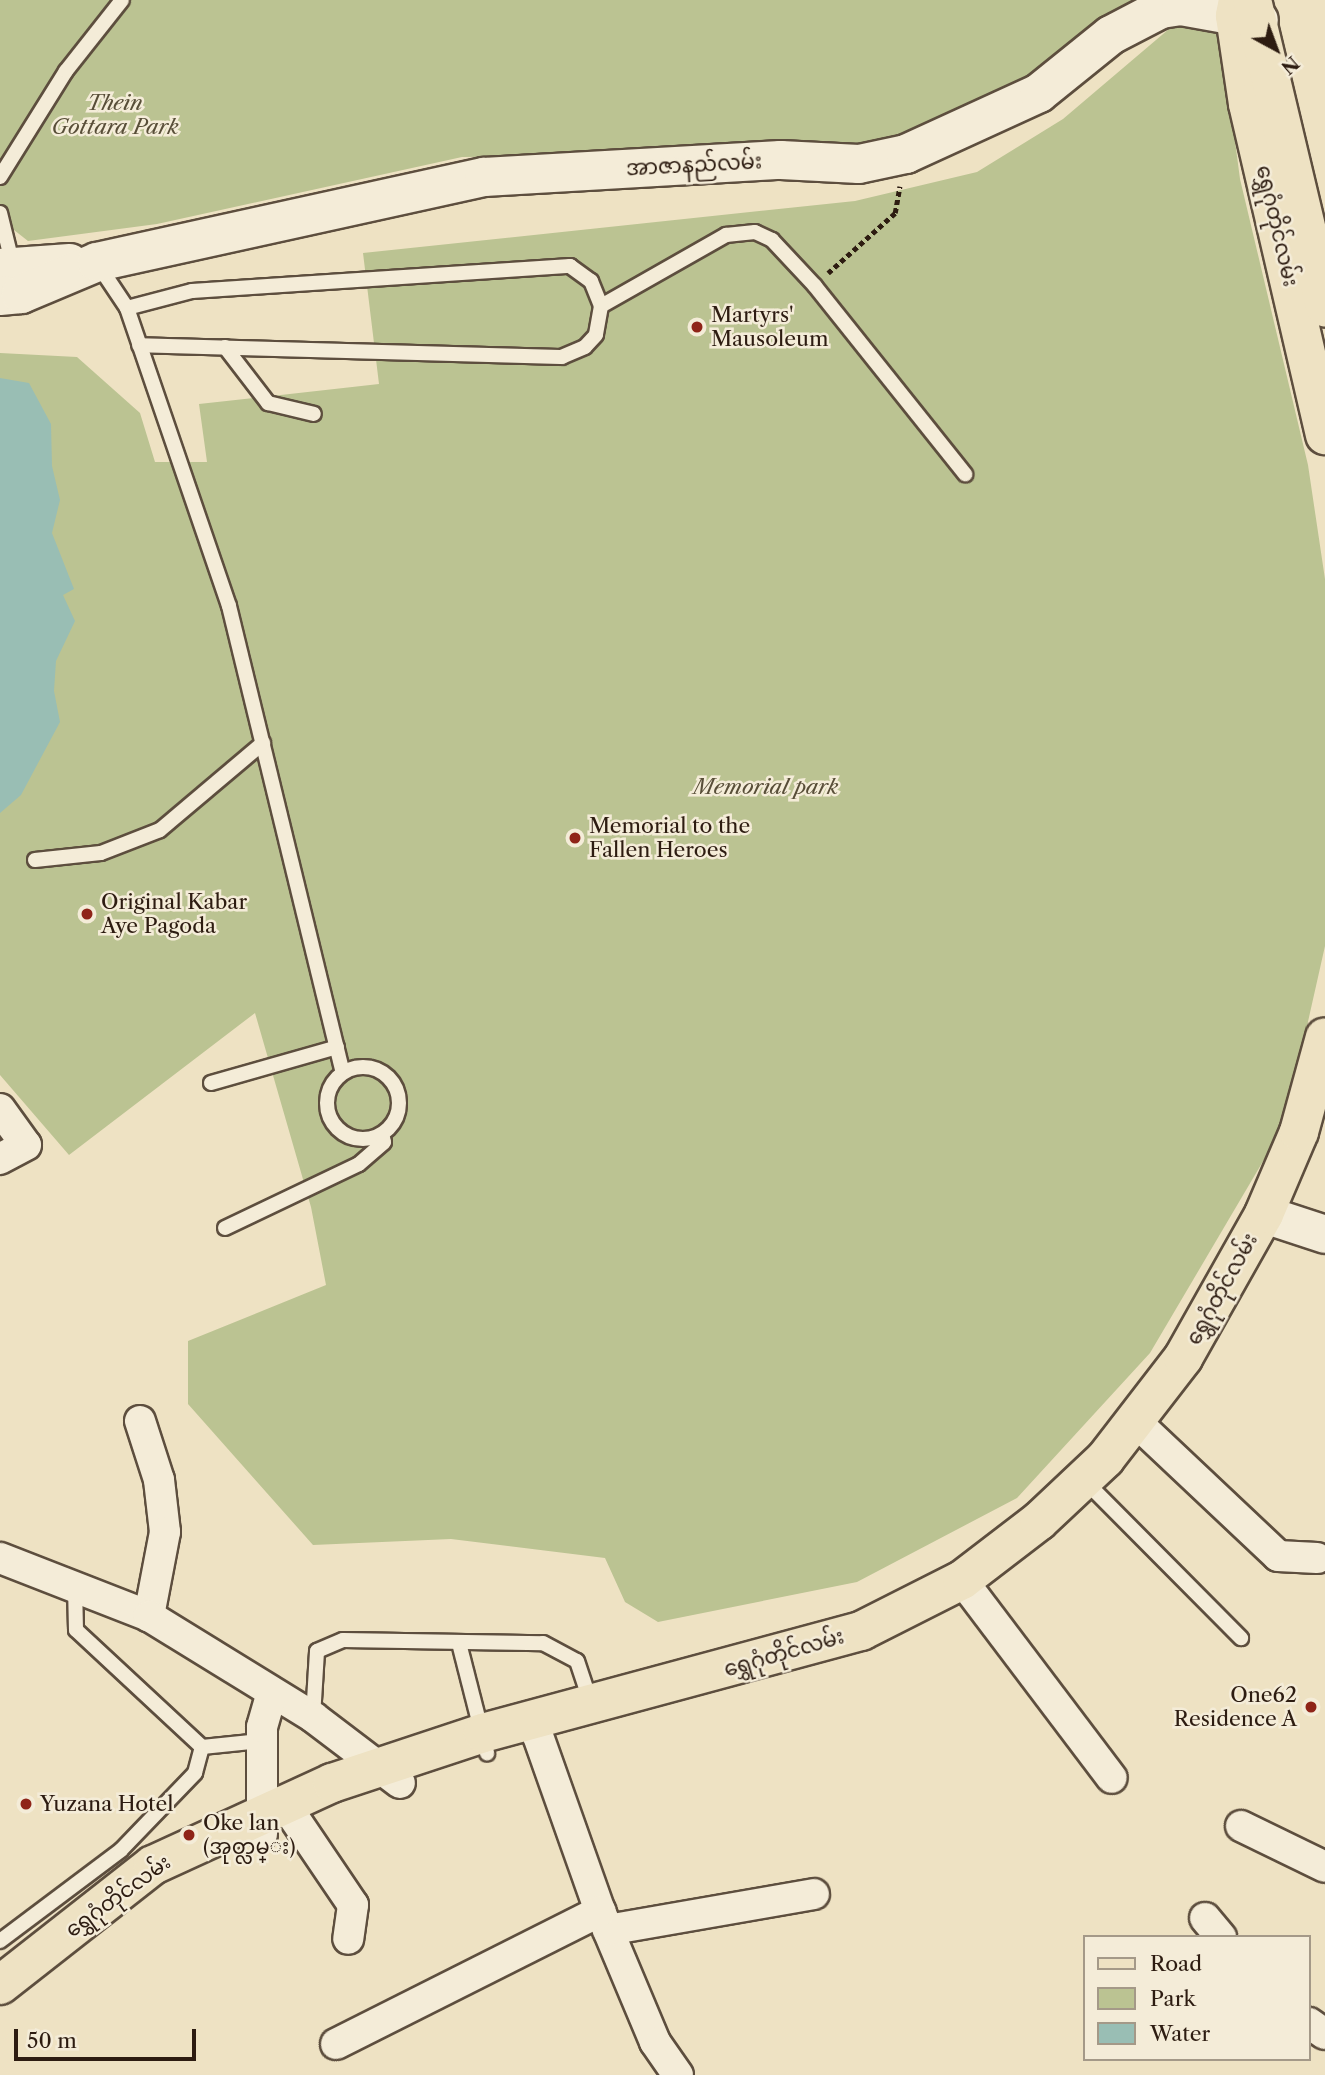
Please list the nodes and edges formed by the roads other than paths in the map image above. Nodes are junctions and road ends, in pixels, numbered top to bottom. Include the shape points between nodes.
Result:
1 (121, 0) edge
2 (1139, 0) edge
3 (1246, 9) edge
4 (1111, 35) junction
5 (0, 177) edge
6 (0, 213) edge
7 (97, 262) junction
8 (9, 281) edge
9 (601, 306) junction
10 (1325, 307) edge
11 (127, 308) junction
12 (139, 345) junction
13 (225, 347) junction
14 (314, 414) dead end
15 (1325, 435) edge
16 (965, 474) dead end
17 (263, 743) junction
18 (35, 860) dead end
19 (1325, 1037) edge
20 (337, 1047) junction
21 (343, 1072) junction
22 (211, 1083) dead end
23 (0, 1109) edge
24 (1325, 1119) edge
25 (382, 1134) junction
26 (0, 1159) edge
27 (1275, 1218) junction
28 (225, 1228) dead end
29 (1325, 1234) edge
30 (140, 1421) dead end
31 (1144, 1429) junction
32 (1091, 1487) junction
33 (0, 1558) edge
34 (1317, 1558) dead end
35 (75, 1584) junction
36 (968, 1587) junction
37 (149, 1616) junction
38 (1241, 1638) dead end
39 (459, 1643) junction
40 (272, 1692) junction
41 (595, 1712) junction
42 (313, 1717) junction
43 (538, 1727) junction
44 (261, 1741) junction
45 (485, 1743) junction
46 (202, 1746) junction
47 (389, 1775) junction
48 (1112, 1778) dead end
49 (276, 1818) junction
50 (1241, 1826) dead end
51 (1325, 1867) edge
52 (814, 1894) dead end
53 (604, 1921) junction
54 (348, 1939) dead end
55 (11, 1969) edge
56 (0, 2010) edge
57 (336, 2044) dead end
58 (678, 2075) edge

1 - 5 lane via 66,71
2 - 4 main road
3 - 4 main road, အာဇာနည်လမ်း via 1171,8
3 - 10 main road, ရွှေဂုံတိုင်လမ်း
3 - 15 main road, ရွှေဂုံတိုင်လမ်း via 1246,94
4 - 7 main road, အာဇာနည်လမ်း via 1039,93 906,154 859,164 781,160 484,177
6 - 8 lane
7 - 8 main road, အာဇာနည်လမ်း
7 - 11 lane
9 - 11 lane via 591,281 570,266 192,291
9 - 13 lane via 596,335 585,347 562,356
9 - 16 lane via 702,246 742,232 772,240 815,286
11 - 12 lane
12 - 13 lane
12 - 17 lane via 229,606
13 - 14 lane via 268,403
17 - 18 lane via 160,830 101,853
17 - 20 lane
19 - 27 main road, ရွှေဂုံတိုင်လမ်း
20 - 21 lane
20 - 22 lane
21 - 25 lane via 376,1069 393,1084 399,1106
21 - 25 lane via 326,1101 332,1123 360,1140
23 - 26 street via 26,1145
24 - 27 main road, ရွှေဂုံတိုင်လမ်း
25 - 28 lane via 384,1142 359,1164
27 - 29 street
27 - 31 main road, ရွှေဂုံတိုင်လမ်း via 1238,1310
30 - 37 street via 159,1480 165,1532
31 - 32 main road, ရွှေဂုံတိုင်လမ်း
31 - 34 street via 1278,1556
32 - 36 main road, ရွှေဂုံတိုင်လမ်း
32 - 38 lane
33 - 35 street
35 - 37 street
35 - 46 lane via 76,1630
36 - 41 main road, ရွှေဂုံတိုင်လမ်း via 899,1633 833,1660
36 - 48 street
37 - 40 street
39 - 41 lane via 543,1643 577,1661
39 - 42 lane via 343,1640 317,1651
39 - 45 lane
40 - 42 street
40 - 44 street
41 - 43 main road, ရွှေဂုံတိုင်လမ်း
42 - 47 street
43 - 45 main road, ရွှေဂုံတိုင်လမ်း
43 - 53 street
44 - 46 lane
44 - 49 street
45 - 47 main road, ရွှေဂုံတိုင်လမ်း
46 - 55 lane via 195,1773
47 - 49 main road, ရွှေဂုံတိုင်လမ်း
49 - 54 street via 354,1905
49 - 55 main road, ရွှေဂုံတိုင်လမ်း via 144,1900
50 - 51 street
52 - 53 street
53 - 57 street
53 - 58 street via 655,2042
55 - 56 main road, ရွှေဂုံတိုင်လမ်း

